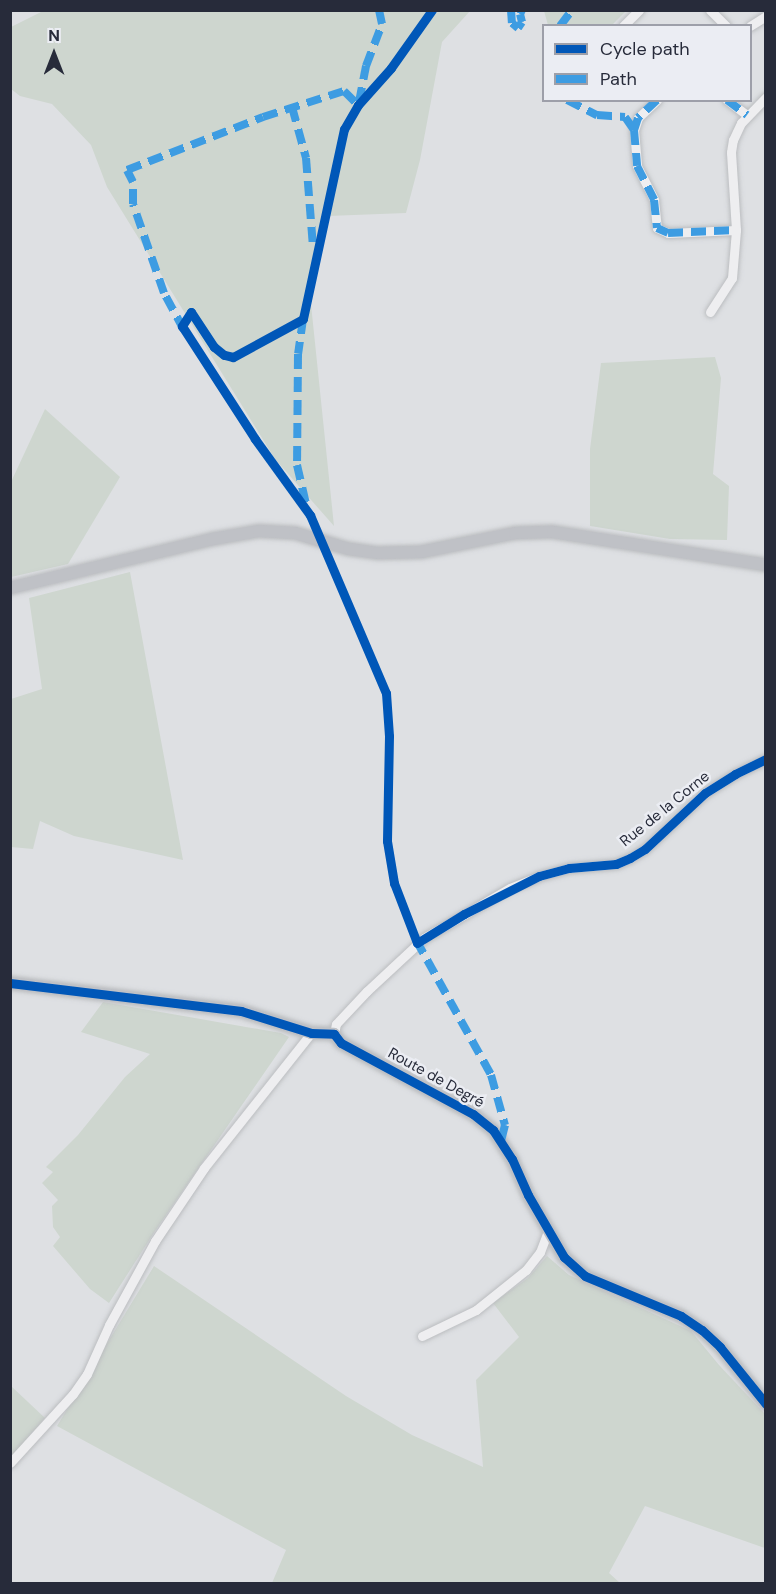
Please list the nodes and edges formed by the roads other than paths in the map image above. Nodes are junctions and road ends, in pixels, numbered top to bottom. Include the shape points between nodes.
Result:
1 (639, 10) edge
2 (710, 10) edge
3 (765, 16) edge
4 (625, 24) edge
5 (724, 24) edge
6 (752, 25) edge
7 (765, 97) edge
8 (655, 102) edge
9 (730, 102) edge
10 (747, 115) junction
11 (736, 230) junction
12 (710, 312) dead end
13 (765, 565) edge
14 (10, 588) edge
15 (765, 759) edge
16 (10, 983) edge
17 (311, 1033) junction
18 (334, 1034) junction
19 (548, 1231) junction
20 (422, 1336) dead end
21 (765, 1404) edge
22 (10, 1463) edge

1 - 4 street
2 - 5 street
3 - 6 street
7 - 10 street
8 - 11 street via 638,118 634,130 637,166 654,200 657,228 668,233
9 - 10 street
10 - 11 street via 736,131 731,152
11 - 12 street via 732,278
13 - 14 street via 553,532 514,533 421,552 388,553 349,549 295,533 259,531
15 - 18 street, Rue de la Corne via 705,793 630,858 616,864 569,868 539,876 492,898 417,943 336,1024
16 - 17 street via 241,1011
17 - 18 street
17 - 22 street via 204,1168 161,1232 73,1394
18 - 19 street, Route de Degré via 341,1043 473,1114 493,1130
19 - 20 street via 540,1252 526,1270 476,1310
19 - 21 street, Route de Degré via 564,1257 585,1276 681,1316 702,1330

